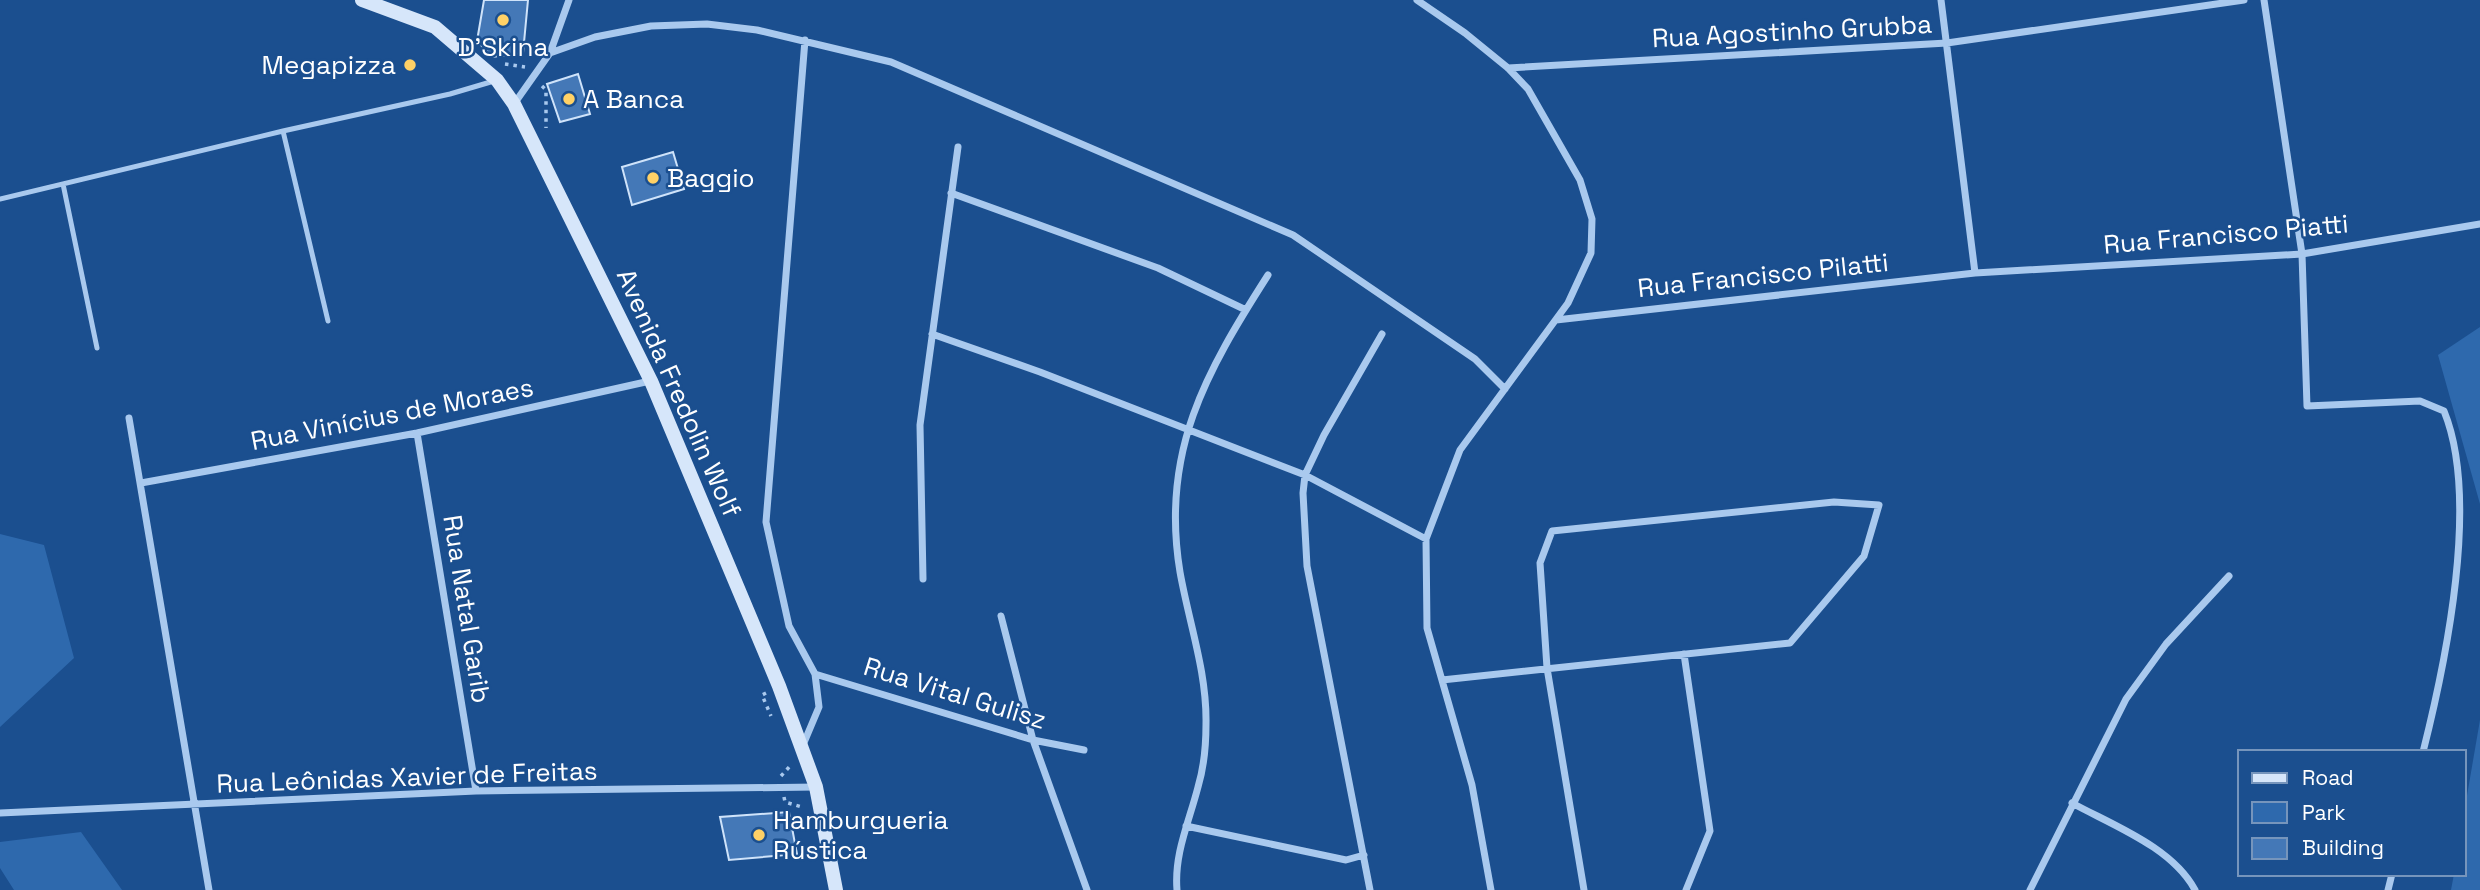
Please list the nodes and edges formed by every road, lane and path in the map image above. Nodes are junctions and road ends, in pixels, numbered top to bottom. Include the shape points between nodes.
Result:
1 (362, 0) edge
2 (569, 0) edge
3 (1417, 0) edge
4 (1941, 0) edge
5 (2244, 0) edge
6 (2264, 0) edge
7 (805, 40) junction
8 (1947, 43) junction
9 (550, 53) junction
10 (1508, 68) junction
11 (497, 80) junction
12 (514, 103) junction
13 (283, 131) junction
14 (958, 147) dead end
15 (63, 184) junction
16 (951, 193) junction
17 (0, 199) edge
18 (2480, 224) edge
19 (2302, 254) junction
20 (1975, 273) junction
21 (1268, 275) dead end
22 (1246, 310) junction
23 (1556, 320) junction
24 (328, 321) dead end
25 (932, 334) junction
26 (1382, 334) dead end
27 (97, 348) dead end
28 (651, 381) junction
29 (1505, 389) junction
30 (128, 418) dead end
31 (1187, 431) junction
32 (417, 433) junction
33 (1305, 475) junction
34 (141, 483) junction
35 (1426, 539) junction
36 (2229, 576) dead end
37 (923, 579) dead end
38 (1001, 617) dead end
39 (1684, 654) junction
40 (1547, 668) junction
41 (815, 674) junction
42 (1442, 680) junction
43 (1033, 740) junction
44 (803, 746) junction
45 (1084, 750) dead end
46 (2424, 750) edge
47 (816, 788) junction
48 (475, 791) junction
49 (2072, 803) junction
50 (194, 806) junction
51 (0, 813) edge
52 (1186, 825) junction
53 (1364, 855) junction
54 (209, 890) edge
55 (836, 890) edge
56 (1087, 890) edge
57 (1177, 890) edge
58 (1370, 890) edge
59 (1491, 890) edge
60 (1584, 890) edge
61 (1686, 890) edge
62 (2030, 890) edge
63 (2195, 890) edge

1 - 11 main road, Avenida Fredolin Wolf via 435,27
2 - 9 street
3 - 10 street
4 - 8 street
5 - 8 street, Rua Agostinho Grubba
6 - 19 street
7 - 9 street via 707,24 652,26 595,37
7 - 29 street via 891,62 1293,235 1454,343
7 - 41 street via 766,522 789,626
8 - 10 street, Rua Agostinho Grubba
8 - 20 street
9 - 12 street
10 - 23 street via 1528,89 1580,180 1592,219 1591,253
11 - 12 main road, Avenida Fredolin Wolf
11 - 13 lane
12 - 28 main road, Avenida Fredolin Wolf
13 - 15 lane
13 - 24 lane
14 - 16 street
15 - 17 lane
15 - 27 lane
16 - 22 street via 1158,268
16 - 25 street
18 - 19 street, Rua Francisco Piatti
19 - 20 street, Rua Francisco Piatti
19 - 46 street via 2307,406 2420,401 2444,411 2455,438 2460,531 2446,660
20 - 23 street, Rua Francisco Pilatti
21 - 22 street
22 - 31 street via 1215,360
23 - 29 street
25 - 31 street
25 - 37 street via 920,425
26 - 33 street
28 - 32 street, Rua Vinícius de Moraes
28 - 44 main road, Avenida Fredolin Wolf
29 - 35 street via 1460,450
30 - 34 street
31 - 33 street
31 - 52 street via 1177,486 1177,543 1206,711 1200,783
32 - 34 street, Rua Vinícius de Moraes
32 - 48 street, Rua Natal Garib
33 - 35 street
33 - 53 street via 1307,566
34 - 50 street
35 - 42 street via 1427,628
36 - 49 street via 2166,644 2126,699
38 - 43 street
39 - 40 street
39 - 40 street via 1790,643 1864,556 1879,505 1834,502 1552,531 1540,563
39 - 61 street via 1710,831
40 - 42 street
40 - 60 street
41 - 43 street, Rua Vital Gulisz
41 - 44 street via 819,707
42 - 59 street via 1472,785
43 - 45 street, Rua Vital Gulisz
43 - 56 street
44 - 47 main road, Avenida Fredolin Wolf
47 - 48 street, Rua Leônidas Xavier de Freitas
47 - 55 main road, Avenida Fredolin Wolf
48 - 50 street, Rua Leônidas Xavier de Freitas
49 - 62 street
49 - 63 street via 2157,850
50 - 51 street, Rua Leônidas Xavier de Freitas
50 - 54 street
52 - 53 street via 1346,860
52 - 57 street via 1175,869
53 - 58 street

